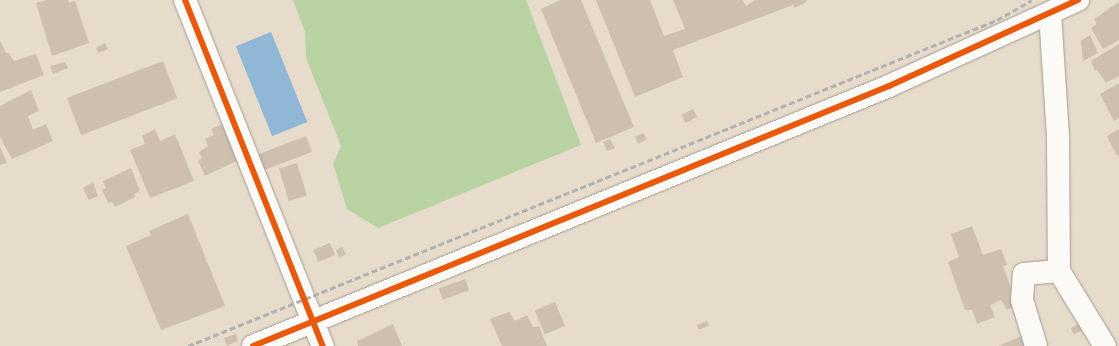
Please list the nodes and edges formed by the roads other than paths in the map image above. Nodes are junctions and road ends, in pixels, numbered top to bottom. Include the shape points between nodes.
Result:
1 (185, 0) edge
2 (1078, 0) edge
3 (1050, 14) junction
4 (1059, 272) junction
5 (314, 322) junction
6 (253, 346) edge
7 (322, 346) edge
8 (1036, 346) edge
9 (1105, 346) edge

1 - 5 street
2 - 3 street
3 - 4 street via 1058,137
3 - 5 street via 889,86
4 - 8 street via 1024,274 1022,300
4 - 9 street
5 - 6 street
5 - 7 street

